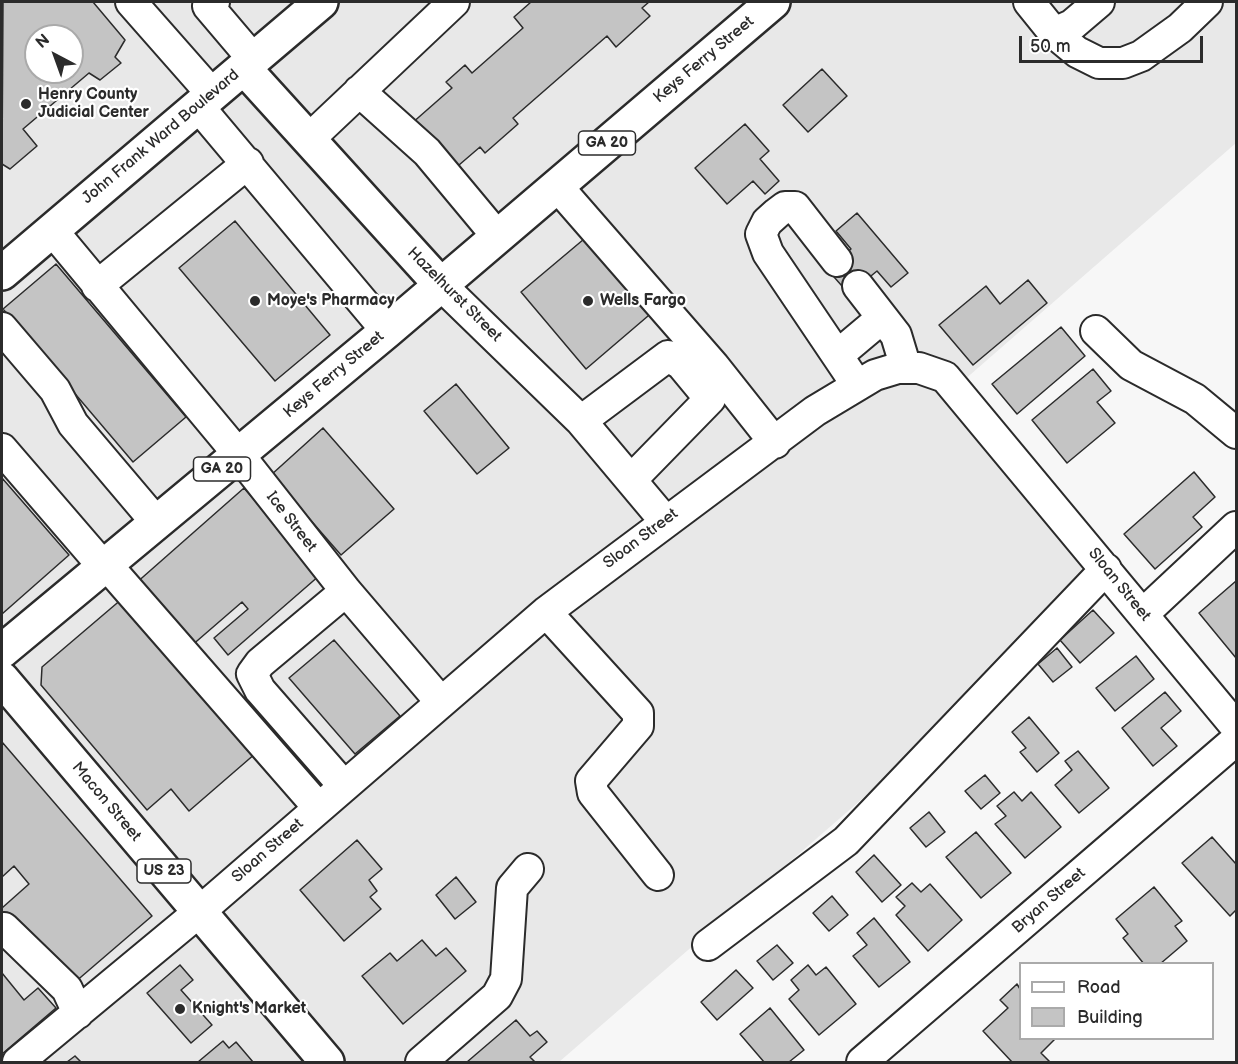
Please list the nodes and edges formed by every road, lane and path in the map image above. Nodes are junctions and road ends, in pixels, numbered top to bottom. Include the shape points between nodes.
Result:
1 (131, 2) edge
2 (214, 2) edge
3 (321, 2) edge
4 (454, 2) edge
5 (1029, 2) edge
6 (1099, 2) edge
7 (1207, 2) edge
8 (759, 6) edge
9 (1054, 33) junction
10 (248, 63) junction
11 (359, 91) junction
12 (205, 100) junction
13 (308, 140) junction
14 (248, 163) junction
15 (557, 186) junction
16 (52, 230) junction
17 (497, 236) junction
18 (837, 261) dead end
19 (2, 273) edge
20 (440, 284) junction
21 (98, 286) junction
22 (858, 286) dead end
23 (882, 318) junction
24 (2, 328) edge
25 (387, 331) junction
26 (1096, 331) dead end
27 (838, 355) junction
28 (906, 368) junction
29 (857, 385) junction
30 (581, 421) junction
31 (1236, 433) edge
32 (775, 443) junction
33 (2, 449) edge
34 (239, 455) junction
35 (631, 480) junction
36 (665, 520) junction
37 (156, 522) junction
38 (1236, 527) edge
39 (103, 564) junction
40 (1106, 569) junction
41 (345, 591) junction
42 (546, 612) junction
43 (1143, 614) junction
44 (2, 651) edge
45 (2, 679) edge
46 (440, 701) junction
47 (1236, 727) edge
48 (1236, 740) edge
49 (343, 785) junction
50 (318, 807) junction
51 (528, 869) dead end
52 (658, 875) dead end
53 (199, 912) junction
54 (2, 930) edge
55 (708, 945) dead end
56 (78, 1012) junction
57 (18, 1062) edge
58 (327, 1062) edge
59 (421, 1062) edge
60 (862, 1062) edge

1 - 12 street
2 - 10 street via 208,6
3 - 10 main road, John Frank Ward Boulevard
4 - 11 street
5 - 9 street
6 - 9 street via 1072,25
7 - 9 street via 1180,28 1141,56 1123,63 1099,63 1077,52
8 - 15 main road, Keys Ferry Street / GA 20
10 - 12 main road, John Frank Ward Boulevard
10 - 13 main road, Hazelhurst Street
11 - 13 street
11 - 17 street via 427,152
12 - 14 street
12 - 16 main road, John Frank Ward Boulevard
13 - 20 main road, Hazelhurst Street
14 - 21 street
14 - 25 street
15 - 17 main road, Keys Ferry Street / GA 20
15 - 32 street via 714,366
16 - 19 main road, John Frank Ward Boulevard
16 - 21 street, Ice Street
17 - 20 main road, Keys Ferry Street / GA 20
18 - 27 street via 795,207 786,207 766,222 761,234 768,252
20 - 25 main road, Keys Ferry Street / GA 20
20 - 30 street, Hazelhurst Street
21 - 34 street, Ice Street
22 - 23 street
23 - 27 street
23 - 28 street via 896,335
24 - 37 street via 55,390 73,424
25 - 34 main road, Keys Ferry Street / GA 20
26 - 31 street via 1131,365 1196,399
27 - 29 street
28 - 29 street, Sloan Street via 875,375
28 - 40 street, Sloan Street via 945,377
29 - 32 street, Sloan Street via 815,411
30 - 35 street, Hazelhurst Street
30 - 35 street via 668,356 681,364 710,399
32 - 36 street, Sloan Street
33 - 39 street
34 - 37 main road, Keys Ferry Street / GA 20
34 - 41 street, Ice Street
35 - 36 street, Hazelhurst Street
36 - 42 street, Sloan Street
37 - 39 main road, Keys Ferry Street / GA 20
38 - 43 street
39 - 44 main road, Keys Ferry Street / GA 20
39 - 50 street
40 - 43 street, Sloan Street
40 - 55 street via 846,841
41 - 46 street, Ice Street
41 - 49 street via 252,674 260,690
42 - 46 street, Sloan Street
42 - 52 street via 638,713 638,726 591,782 592,793
43 - 47 street, Sloan Street
45 - 53 main road, Macon Street / US 23
46 - 49 street, Sloan Street
48 - 60 street, Bryan Street
49 - 50 street, Sloan Street
50 - 53 street, Sloan Street
51 - 59 street via 512,888 506,979 497,996
53 - 56 street, Sloan Street
53 - 58 main road, Macon Street / US 23
54 - 56 street via 67,989
56 - 57 street, Sloan Street

